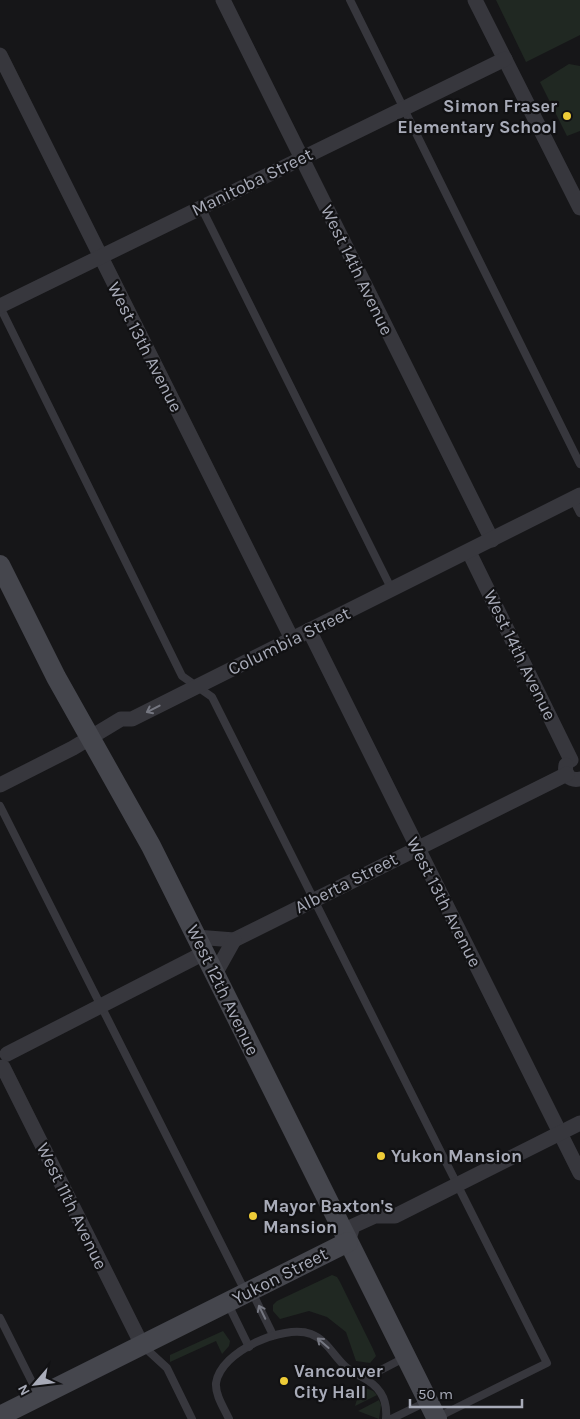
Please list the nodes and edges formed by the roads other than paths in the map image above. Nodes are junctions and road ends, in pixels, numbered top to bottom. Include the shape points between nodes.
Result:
1 (223, 0) edge
2 (350, 0) edge
3 (475, 0) edge
4 (0, 55) edge
5 (505, 59) junction
6 (403, 108) junction
7 (302, 157) junction
8 (201, 207) junction
9 (580, 208) edge
10 (99, 256) junction
11 (0, 306) edge
12 (580, 464) edge
13 (576, 497) edge
14 (580, 514) edge
15 (492, 540) junction
16 (469, 552) junction
17 (0, 565) edge
18 (392, 590) junction
19 (309, 630) junction
20 (292, 639) junction
21 (197, 687) junction
22 (90, 737) junction
23 (574, 768) edge
24 (0, 785) edge
25 (0, 806) edge
26 (417, 848) junction
27 (315, 899) junction
28 (234, 940) junction
29 (200, 945) junction
30 (215, 974) junction
31 (102, 1005) junction
32 (2, 1060) edge
33 (580, 1123) edge
34 (560, 1133) junction
35 (580, 1173) edge
36 (457, 1184) junction
37 (348, 1242) junction
38 (248, 1291) junction
39 (227, 1302) junction
40 (0, 1318) edge
41 (273, 1335) junction
42 (142, 1345) junction
43 (249, 1347) junction
44 (406, 1357) junction
45 (360, 1376) junction
46 (39, 1396) junction
47 (434, 1413) edge
48 (0, 1416) edge
49 (192, 1419) edge
50 (228, 1419) edge
51 (386, 1419) edge
52 (391, 1419) edge

1 - 7 street, West 14th Avenue
2 - 6 lane
3 - 5 street
4 - 10 street, West 13th Avenue
5 - 6 street, Manitoba Street
5 - 9 street
6 - 7 street, Manitoba Street
6 - 12 lane
7 - 8 street, Manitoba Street
7 - 15 street, West 14th Avenue
8 - 10 street, Manitoba Street
8 - 18 lane
10 - 11 street, Manitoba Street
10 - 20 street, West 13th Avenue
11 - 21 lane via 182,676
13 - 14 lane
13 - 15 street, Columbia Street
15 - 16 street, Columbia Street
16 - 18 street, Columbia Street
16 - 23 street, West 14th Avenue
17 - 22 street, West 12th Avenue
18 - 19 street, Columbia Street
19 - 20 street, Columbia Street
19 - 26 street, West 13th Avenue
20 - 21 street, Columbia Street
21 -> 22 street, Columbia Street via 132,719 121,719
21 - 27 lane via 212,697
22 - 24 street, Columbia Street
22 - 29 street, West 12th Avenue via 151,846
23 - 26 street, Alberta Street
25 - 31 lane
26 - 27 street, Alberta Street
26 - 34 street, West 13th Avenue
27 - 28 street, Alberta Street
27 - 36 lane
28 - 29 street
28 - 30 street
29 - 30 street, West 12th Avenue
29 - 31 street
30 - 37 street, West 12th Avenue
31 - 32 street
31 - 38 lane
32 - 42 street, West 11th Avenue
33 - 34 street, Yukon Street
34 - 35 street, West 13th Avenue
34 - 36 street, Yukon Street
36 - 37 street, Yukon Street via 396,1216 375,1216 353,1226
36 - 47 lane via 547,1363
37 - 38 street, Yukon Street
37 - 44 street, West 12th Avenue
38 - 39 street, Yukon Street
41 -> 38 lane
39 - 42 street, Yukon Street
39 - 43 lane
40 - 46 lane
41 - 43 lane
45 -> 41 lane via 341,1364 323,1341 312,1334 297,1331
42 - 46 street, Yukon Street
42 - 49 lane via 167,1368
43 - 50 lane via 222,1370 216,1383
44 - 45 lane via 377,1372
44 - 47 street, West 12th Avenue
45 - 51 lane via 379,1388 386,1403
46 - 48 street, Yukon Street
47 - 52 lane

